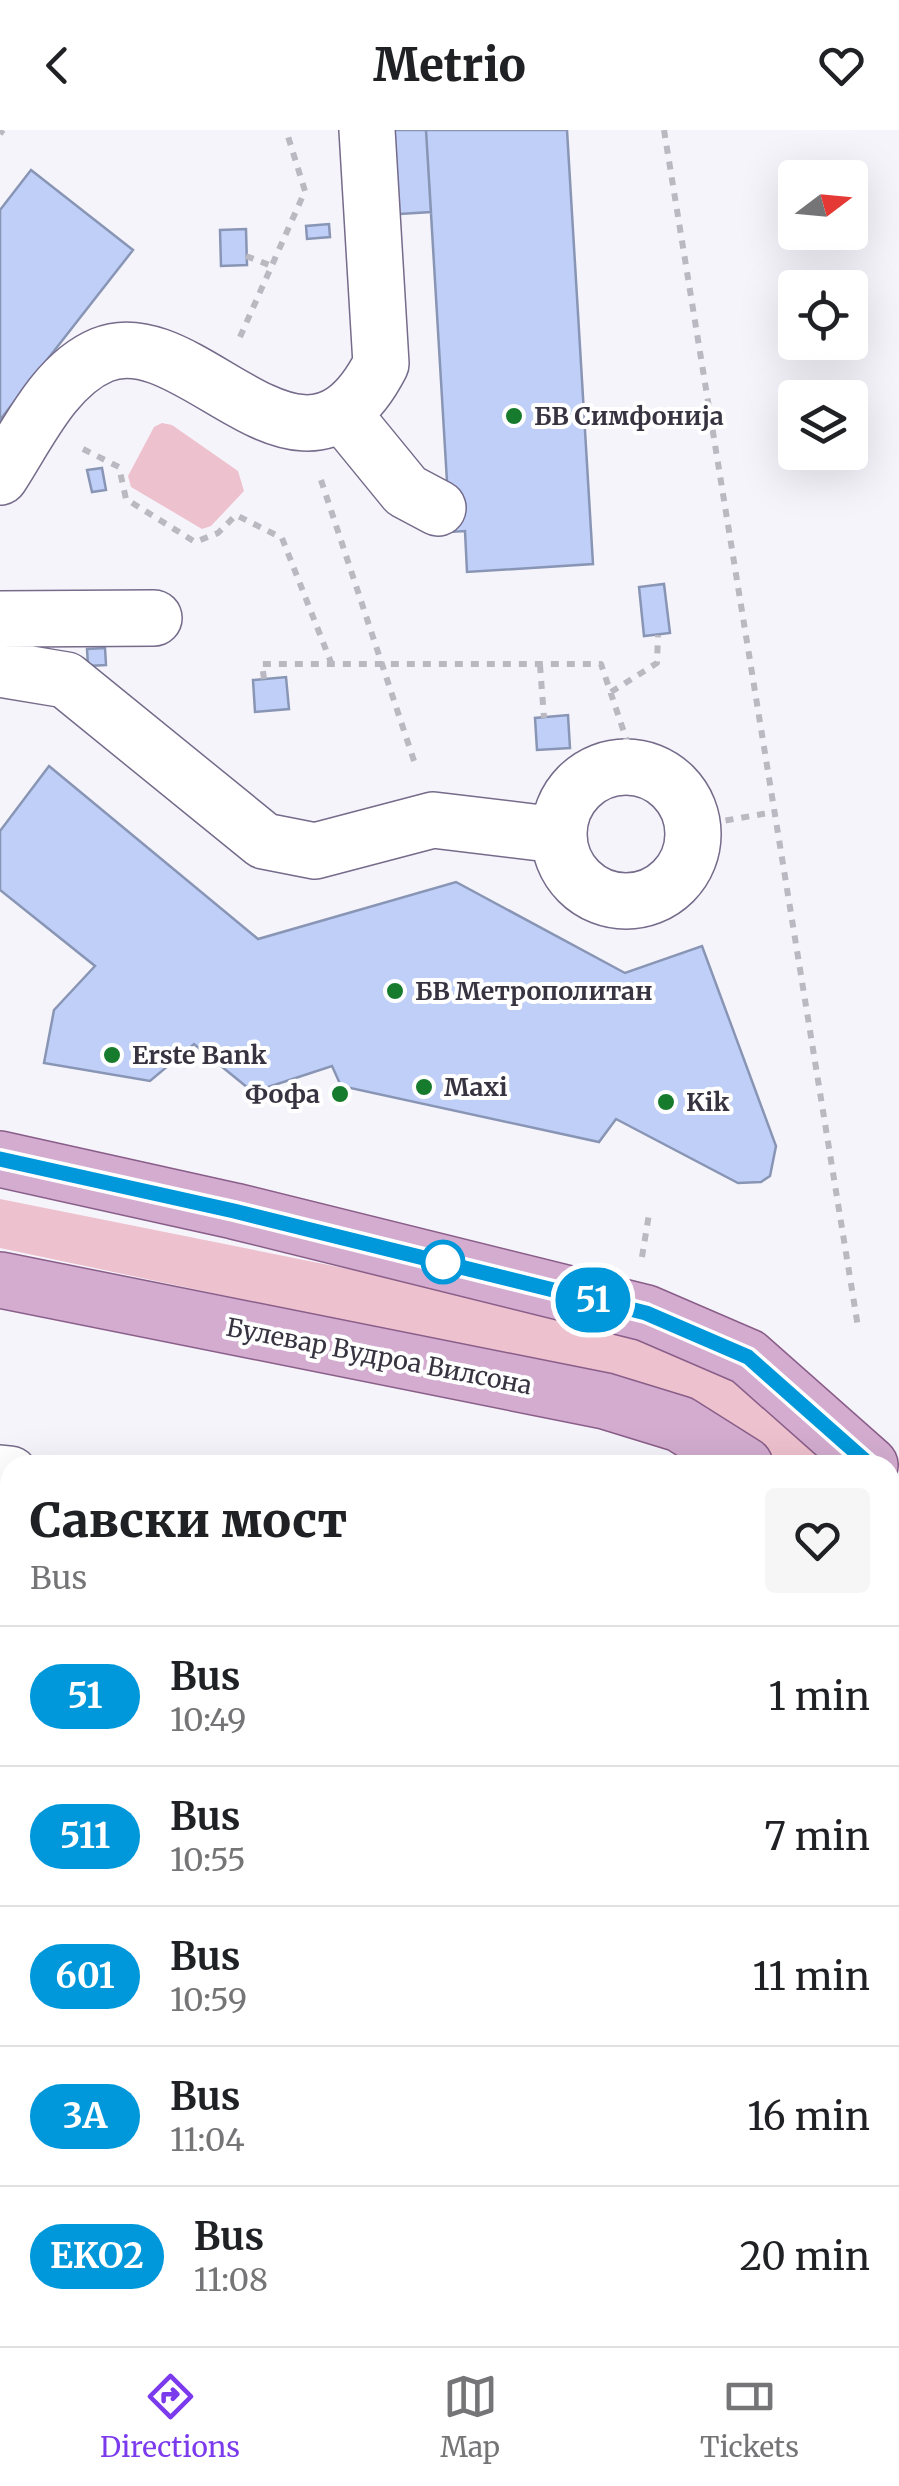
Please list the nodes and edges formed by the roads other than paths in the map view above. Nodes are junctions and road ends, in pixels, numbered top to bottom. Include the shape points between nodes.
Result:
1 (366, 130) edge
2 (322, 418) junction
3 (0, 477) edge
4 (438, 508) dead end
5 (154, 618) dead end
6 (0, 620) edge
7 (0, 669) edge
8 (557, 835) junction
9 (0, 1158) edge
10 (0, 1280) edge
11 (729, 1455) edge
12 (859, 1455) edge

1 - 2 lane via 381,364 366,394
2 - 3 lane via 270,415 149,352 104,354 65,380
2 - 4 lane via 406,491
5 - 6 lane
7 - 8 lane via 66,680 264,841 315,852 433,820
8 - 8 lane via 567,870 594,896 631,903 665,891 689,862 694,826 675,785 636,765 596,771 568,797
9 - 12 main road via 646,1313 748,1357
10 - 11 main road, Булевар Вудроа Вилсона via 605,1401 680,1424

